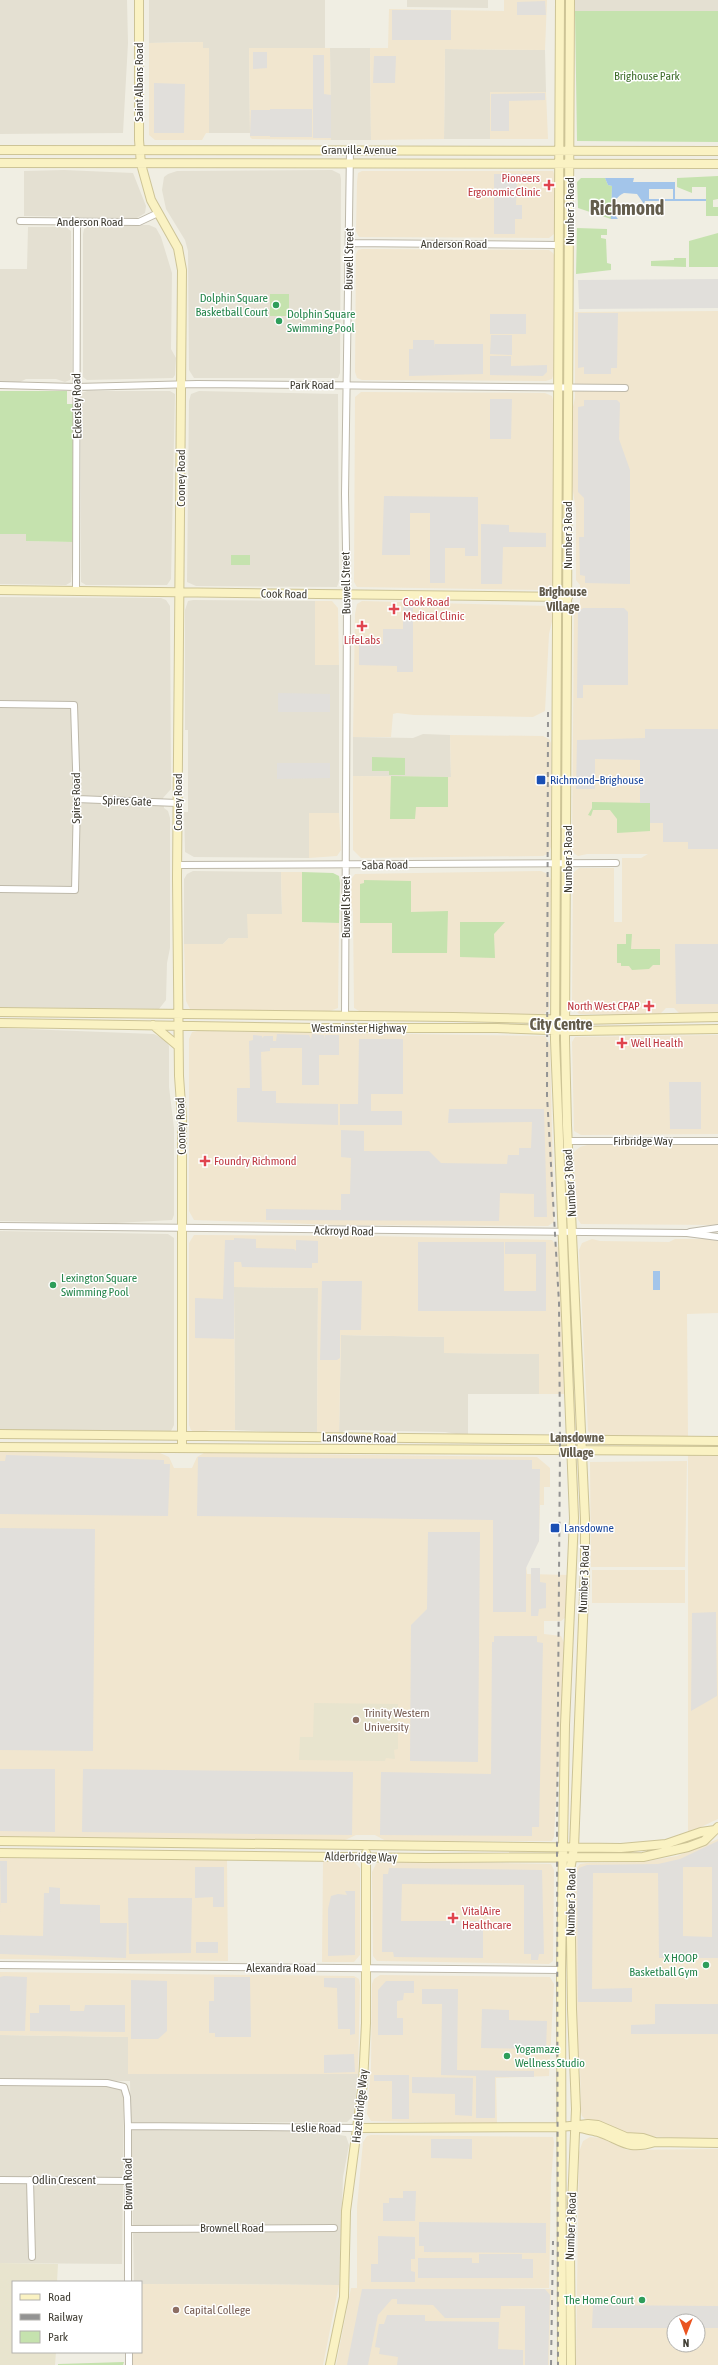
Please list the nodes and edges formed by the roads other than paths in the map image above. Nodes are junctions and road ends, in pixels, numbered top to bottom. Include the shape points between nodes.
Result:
1 (139, 0) edge
2 (560, 0) edge
3 (570, 0) edge
4 (0, 150) edge
5 (140, 150) junction
6 (350, 150) junction
7 (560, 150) junction
8 (570, 150) junction
9 (718, 151) edge
10 (0, 164) edge
11 (141, 164) junction
12 (350, 164) junction
13 (559, 164) junction
14 (570, 164) junction
15 (718, 164) edge
16 (158, 213) junction
17 (20, 221) dead end
18 (77, 222) junction
19 (349, 243) junction
20 (558, 245) junction
21 (182, 384) junction
22 (0, 385) edge
23 (348, 386) junction
24 (76, 387) junction
25 (557, 388) junction
26 (569, 388) junction
27 (624, 388) dead end
28 (0, 590) edge
29 (76, 591) junction
30 (178, 592) junction
31 (347, 594) junction
32 (556, 597) junction
33 (568, 597) junction
34 (0, 704) edge
35 (77, 799) junction
36 (177, 803) junction
37 (557, 863) junction
38 (568, 863) junction
39 (616, 863) dead end
40 (177, 865) junction
41 (346, 865) junction
42 (0, 889) edge
43 (0, 1012) edge
44 (178, 1015) junction
45 (345, 1015) junction
46 (718, 1018) edge
47 (556, 1019) junction
48 (566, 1020) junction
49 (0, 1023) edge
50 (153, 1025) junction
51 (178, 1026) junction
52 (718, 1029) edge
53 (556, 1030) junction
54 (566, 1031) junction
55 (178, 1046) junction
56 (568, 1141) junction
57 (718, 1141) edge
58 (0, 1226) edge
59 (718, 1228) edge
60 (182, 1229) junction
61 (562, 1233) junction
62 (573, 1233) junction
63 (687, 1233) junction
64 (718, 1237) edge
65 (0, 1434) edge
66 (182, 1435) junction
67 (570, 1440) junction
68 (583, 1440) junction
69 (718, 1441) edge
70 (0, 1447) edge
71 (182, 1448) junction
72 (570, 1451) junction
73 (584, 1451) junction
74 (718, 1451) edge
75 (716, 1829) edge
76 (0, 1841) edge
77 (366, 1845) junction
78 (564, 1847) junction
79 (574, 1848) junction
80 (0, 1853) edge
81 (366, 1856) junction
82 (563, 1857) junction
83 (572, 1858) junction
84 (0, 1965) edge
85 (366, 1968) junction
86 (561, 1970) junction
87 (0, 2082) edge
88 (128, 2126) junction
89 (575, 2127) junction
90 (358, 2128) junction
91 (561, 2128) junction
92 (718, 2143) edge
93 (0, 2180) edge
94 (30, 2180) junction
95 (128, 2181) junction
96 (334, 2228) dead end
97 (129, 2229) junction
98 (32, 2256) dead end
99 (128, 2281) edge
100 (129, 2353) edge
101 (129, 2365) edge
102 (330, 2365) edge
103 (562, 2365) edge
104 (571, 2365) edge

1 - 5 main road, Saint Albans Road
2 - 7 main road, Number 3 Road
3 - 8 main road, Number 3 Road
4 - 5 main road, Granville Avenue
5 - 6 main road, Granville Avenue
5 - 11 main road, Saint Albans Road
6 - 7 main road, Granville Avenue
6 - 12 street, Buswell Street
7 - 8 main road, Granville Avenue
7 - 13 main road, Number 3 Road
8 - 9 main road, Granville Avenue
8 - 14 main road, Number 3 Road
10 - 11 main road, Granville Avenue
11 - 12 main road, Granville Avenue
11 - 16 main road, Cooney Road via 146,186
12 - 13 main road, Granville Avenue
12 - 19 street, Buswell Street
13 - 14 main road, Granville Avenue
13 - 20 main road, Number 3 Road
14 - 15 main road, Granville Avenue
14 - 26 main road, Number 3 Road
16 - 18 street, Anderson Road via 139,222
16 - 21 main road, Cooney Road via 178,248 181,262
17 - 18 street, Anderson Road
18 - 24 street, Eckersley Road
19 - 20 street, Anderson Road
19 - 23 street, Buswell Street
20 - 25 main road, Number 3 Road
21 - 23 street, Park Road
21 - 24 street, Park Road
21 - 30 main road, Cooney Road
22 - 24 street, Park Road
23 - 25 street, Park Road
23 - 31 street, Buswell Street via 345,494
24 - 29 street, Eckersley Road
25 - 26 street, Park Road
25 - 32 main road, Number 3 Road
26 - 27 street, Park Road
26 - 33 main road, Number 3 Road
28 - 29 main road, Cook Road
29 - 30 main road, Cook Road
30 - 31 main road, Cook Road
30 - 36 main road, Cooney Road
31 - 32 main road, Cook Road
31 - 41 street, Buswell Street
32 - 33 main road, Cook Road
32 - 37 main road, Number 3 Road
33 - 38 main road, Number 3 Road
34 - 35 street, Spires Road via 74,705
35 - 36 street, Spires Gate
35 - 42 street, Spires Road via 75,890
36 - 40 main road, Cooney Road
37 - 38 street, Saba Road
37 - 41 street, Saba Road
37 - 47 main road, Number 3 Road
38 - 39 street, Saba Road
38 - 48 main road, Number 3 Road
40 - 41 street, Saba Road
40 - 44 main road, Cooney Road
41 - 45 street, Buswell Street
43 - 44 main road, Westminster Highway
44 - 45 main road, Westminster Highway
44 - 51 main road, Cooney Road
45 - 47 main road, Westminster Highway
46 - 48 main road, Westminster Highway
47 - 48 main road, Westminster Highway
47 - 53 main road, Number 3 Road
48 - 54 main road, Number 3 Road
49 - 50 main road, Westminster Highway
50 - 51 main road, Westminster Highway
50 - 55 main road
51 - 53 main road, Westminster Highway
51 - 55 main road, Cooney Road
52 - 54 main road, Westminster Highway
53 - 54 main road, Westminster Highway
53 - 61 main road, Number 3 Road
54 - 56 main road, Number 3 Road
55 - 60 main road, Cooney Road via 182,1118
56 - 57 street, Firbridge Way
56 - 62 main road, Number 3 Road
58 - 60 street, Ackroyd Road
59 - 63 street, Ackroyd Road
60 - 61 street, Ackroyd Road
60 - 66 main road, Cooney Road
61 - 62 street, Ackroyd Road
61 - 67 main road, Number 3 Road
62 - 63 street, Ackroyd Road
62 - 68 main road, Number 3 Road
63 - 64 street, Ackroyd Road
65 - 66 main road, Lansdowne Road
66 - 67 main road, Lansdowne Road
66 - 71 main road, Cooney Road
67 - 68 main road, Lansdowne Road
67 - 72 main road, Number 3 Road
68 - 69 main road, Lansdowne Road
68 - 73 main road, Number 3 Road
70 - 71 main road, Lansdowne Road
71 - 72 main road, Lansdowne Road
72 - 73 main road, Lansdowne Road
72 - 78 main road, Number 3 Road via 574,1518 565,1726
73 - 74 main road, Lansdowne Road
73 - 79 main road, Number 3 Road via 585,1570
75 - 79 main road, Alderbridge Way via 647,1847
75 - 83 main road, Alderbridge Way via 704,1841 665,1854 642,1857
76 - 77 main road, Alderbridge Way
77 - 78 main road, Alderbridge Way
77 - 81 main road, Hazelbridge Way
78 - 79 main road, Alderbridge Way
78 - 82 main road, Number 3 Road
79 - 83 main road, Number 3 Road
80 - 81 main road, Alderbridge Way
81 - 82 main road, Alderbridge Way
81 - 85 main road, Hazelbridge Way
82 - 83 main road, Alderbridge Way
82 - 86 main road, Number 3 Road
83 - 89 main road, Number 3 Road via 570,1870
84 - 85 street, Alexandra Road
85 - 86 street, Alexandra Road
85 - 90 main road, Hazelbridge Way via 365,2053
86 - 91 main road, Number 3 Road
87 - 88 street, Brown Road via 108,2083 124,2087
88 - 90 street, Leslie Road
88 - 95 street, Brown Road
89 - 91 main road, Leslie Road
89 - 92 main road, Leslie Road via 585,2124 598,2125 626,2137 655,2142
89 - 104 main road, Number 3 Road via 570,2254
90 - 91 main road, Leslie Road
90 - 102 main road, Hazelbridge Way via 346,2211 344,2297
91 - 103 main road, Number 3 Road
93 - 94 street, Odlin Crescent
94 - 95 street, Odlin Crescent
94 - 98 street
95 - 97 street, Brown Road
96 - 97 street, Brownell Road
97 - 99 street, Brown Road
100 - 101 street

